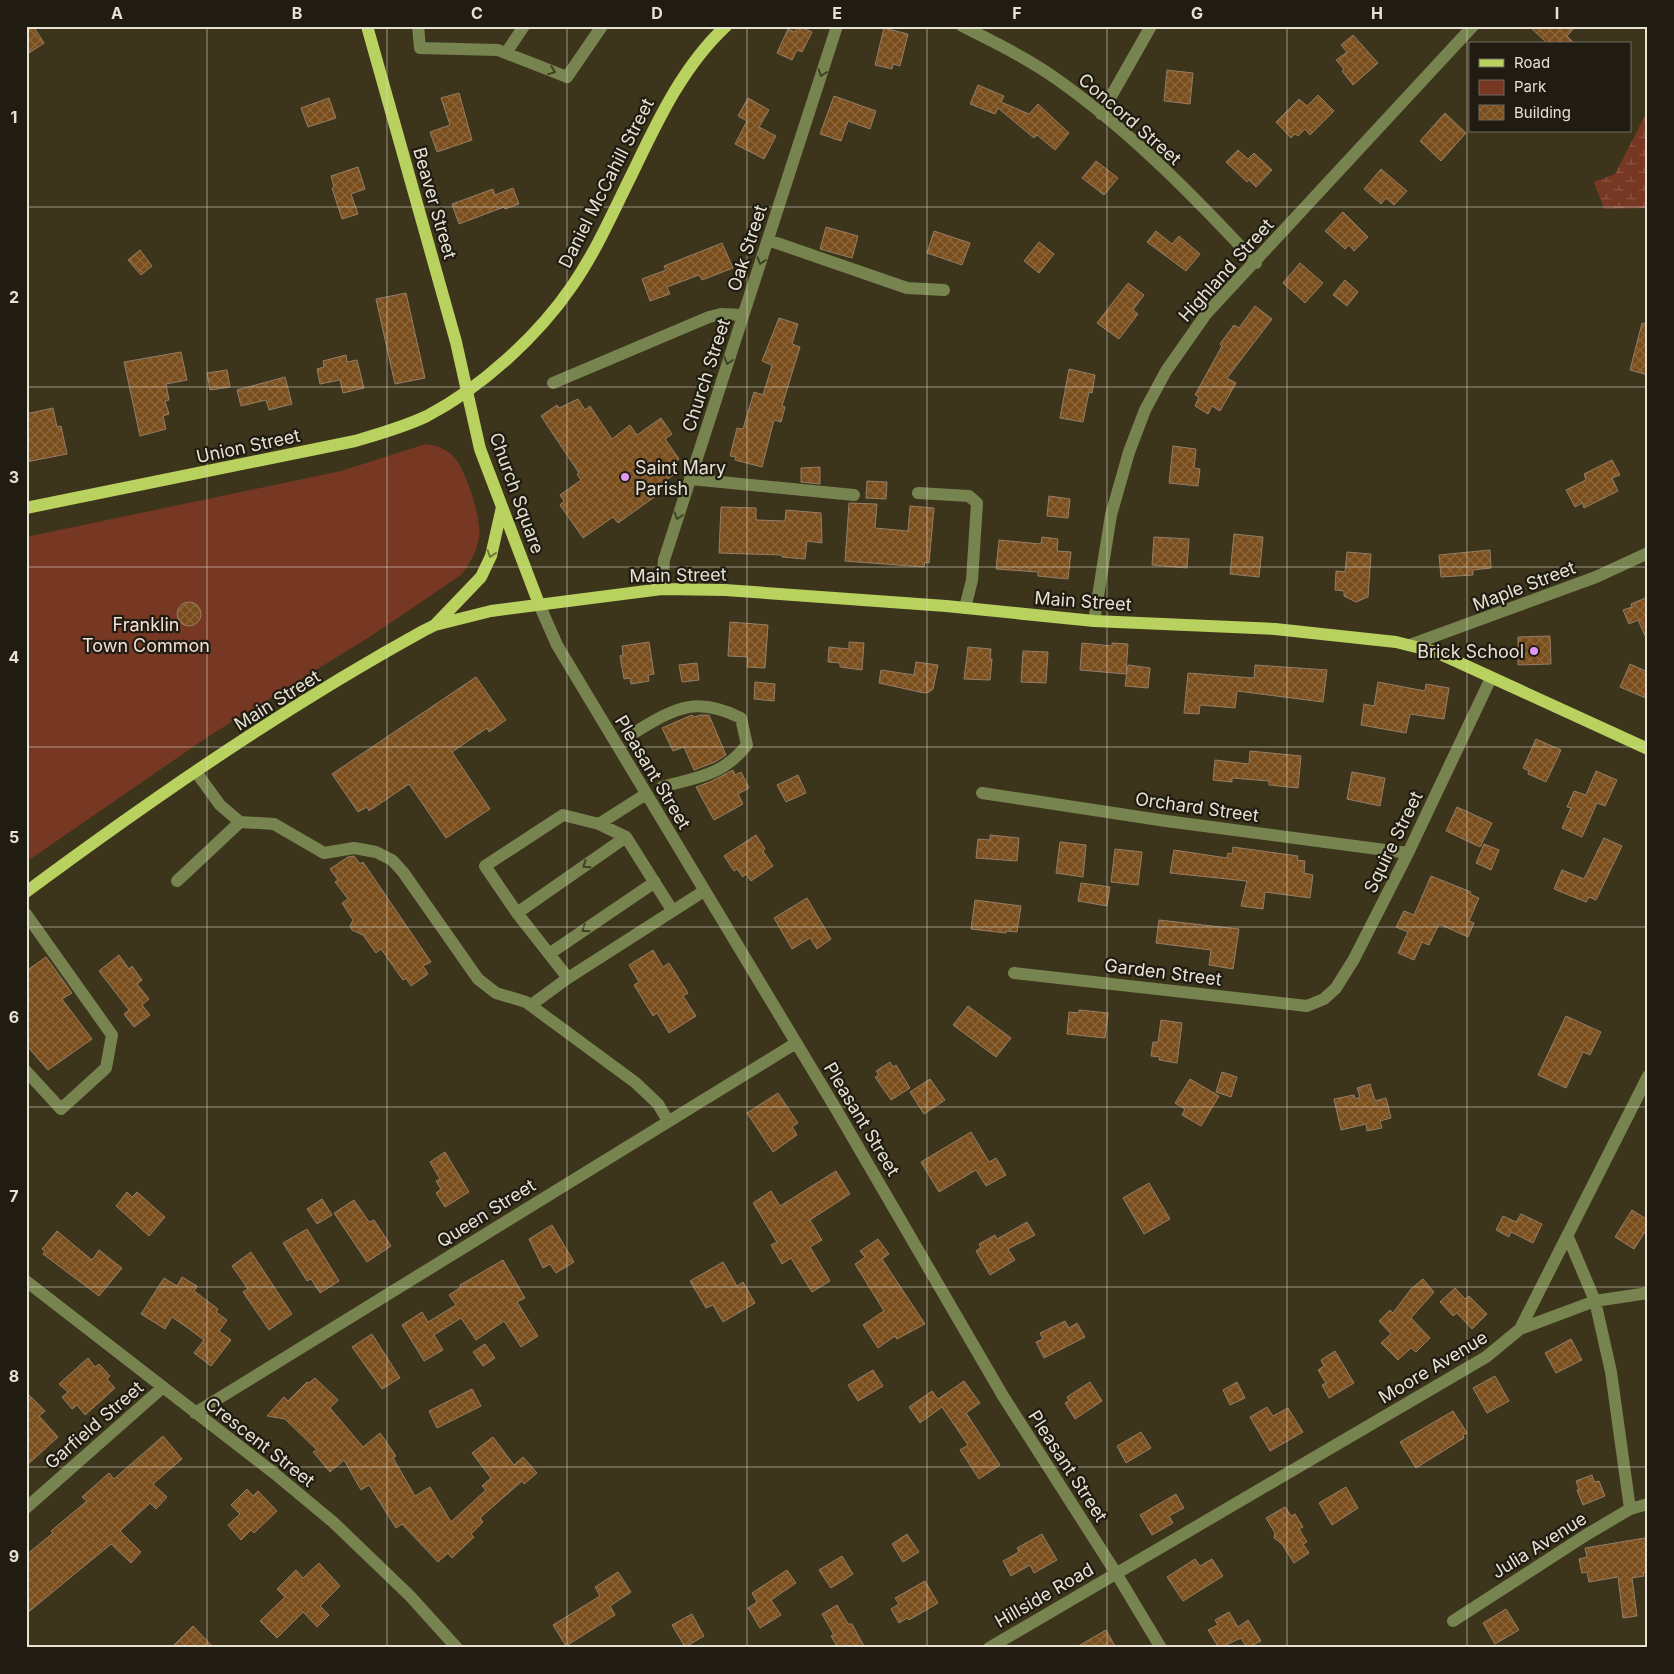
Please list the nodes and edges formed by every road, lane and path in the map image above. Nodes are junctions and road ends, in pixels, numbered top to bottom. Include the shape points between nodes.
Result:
1 (367, 26) edge
2 (418, 26) edge
3 (524, 26) edge
4 (602, 26) edge
5 (726, 26) edge
6 (837, 26) edge
7 (962, 26) edge
8 (1151, 26) edge
9 (1474, 26) edge
10 (506, 53) junction
11 (1101, 114) junction
12 (768, 240) junction
13 (1256, 263) junction
14 (944, 290) dead end
15 (744, 315) junction
16 (553, 383) dead end
17 (467, 391) junction
18 (690, 480) junction
19 (918, 493) dead end
20 (854, 495) dead end
21 (502, 507) junction
22 (26, 508) edge
23 (1648, 553) edge
24 (662, 589) junction
25 (539, 604) junction
26 (965, 608) junction
27 (1094, 621) junction
28 (435, 625) junction
29 (1410, 645) junction
30 (1491, 678) junction
31 (630, 735) dead end
32 (1648, 748) edge
33 (196, 772) junction
34 (662, 787) dead end
35 (982, 793) dead end
36 (646, 794) junction
37 (240, 822) junction
38 (599, 824) junction
39 (626, 837) junction
40 (1408, 853) junction
41 (177, 881) dead end
42 (655, 882) junction
43 (704, 891) junction
44 (26, 892) edge
45 (672, 910) junction
46 (517, 913) junction
47 (26, 914) edge
48 (549, 954) junction
49 (1014, 973) dead end
50 (568, 978) junction
51 (531, 1005) junction
52 (1307, 1006) joint
53 (796, 1042) junction
54 (26, 1071) edge
55 (1648, 1076) edge
56 (668, 1121) junction
57 (1568, 1237) junction
58 (26, 1281) edge
59 (1648, 1293) edge
60 (1595, 1301) junction
61 (1520, 1329) junction
62 (162, 1388) junction
63 (195, 1414) junction
64 (1648, 1504) edge
65 (26, 1508) edge
66 (1630, 1509) junction
67 (1116, 1573) junction
68 (1453, 1621) dead end
69 (457, 1648) edge
70 (989, 1648) edge
71 (1161, 1648) edge

1 - 17 main road, Beaver Street
2 - 10 street via 420,48 498,50
3 - 10 street
10 -> 4 street via 567,77
5 - 17 main road, Daniel McCahill Street via 713,38 672,93 597,245 573,285 524,342
6 -> 12 street, Oak Street
7 - 11 street, Concord Street via 1057,79
8 - 11 street
9 - 13 street, Highland Street
11 - 13 street, Concord Street via 1205,208
12 - 14 street via 906,288
12 -> 15 street, Oak Street
13 - 27 street, Highland Street via 1206,314 1166,371 1145,410 1111,515
15 - 16 street, Oak Street via 709,317
15 -> 18 street, Church Street
17 - 21 main road, Church Square via 480,449
17 - 22 main road, Union Street via 426,416 355,441
18 - 20 street
18 -> 24 street, Church Street via 664,560
19 - 26 street via 969,496 977,503 972,580
21 - 25 main road, Church Square
21 -> 28 main road via 491,556 481,577
23 - 29 street, Maple Street via 1596,577
24 - 25 main road, Main Street
24 - 26 main road, Main Street via 725,590
25 - 28 main road, Main Street via 491,610
25 - 36 street, Pleasant Street via 557,645
26 - 27 main road, Main Street
27 - 29 main road, Main Street via 1274,630
28 - 33 main road, Main Street via 361,667
29 - 30 main road, Main Street via 1436,652
30 - 32 main road, Main Street
30 - 40 street, Squire Street
31 - 34 street via 677,709 701,705 721,708 741,718 747,745 734,761 706,776
33 - 37 street via 220,805
33 - 44 main road, Main Street
35 - 40 street, Orchard Street
36 - 38 street
36 - 43 street, Pleasant Street
37 - 41 street
37 - 51 street via 274,824 324,852 354,848 376,852 392,860 478,980 496,992
38 - 39 street
38 - 46 street via 563,815 485,866
39 - 42 street
39 -> 46 street
40 - 52 street, Squire Street via 1336,988 1324,999
42 - 45 street
42 -> 48 street
43 - 45 street
43 - 53 street, Pleasant Street
45 - 50 street
46 - 48 street
47 - 54 street via 112,1035 106,1068 60,1109
48 - 50 street
49 - 52 street, Garden Street
50 - 51 street
51 - 56 street via 641,1087 658,1104
53 - 56 street, Queen Street
53 - 67 street, Pleasant Street via 1003,1396
55 - 57 street, Moore Avenue
56 - 63 street, Queen Street
57 - 60 street
57 - 61 street, Moore Avenue
58 - 62 street, Crescent Street
59 - 60 street
60 - 61 street
60 - 66 street via 1611,1372
61 - 67 street, Moore Avenue via 1486,1357
62 - 63 street, Crescent Street
62 - 65 street, Garfield Street
63 - 69 street, Crescent Street via 333,1522 410,1596
64 - 66 street, Julia Avenue
66 - 68 street, Julia Avenue
67 - 70 street, Hillside Road
67 - 71 street, Pleasant Street

